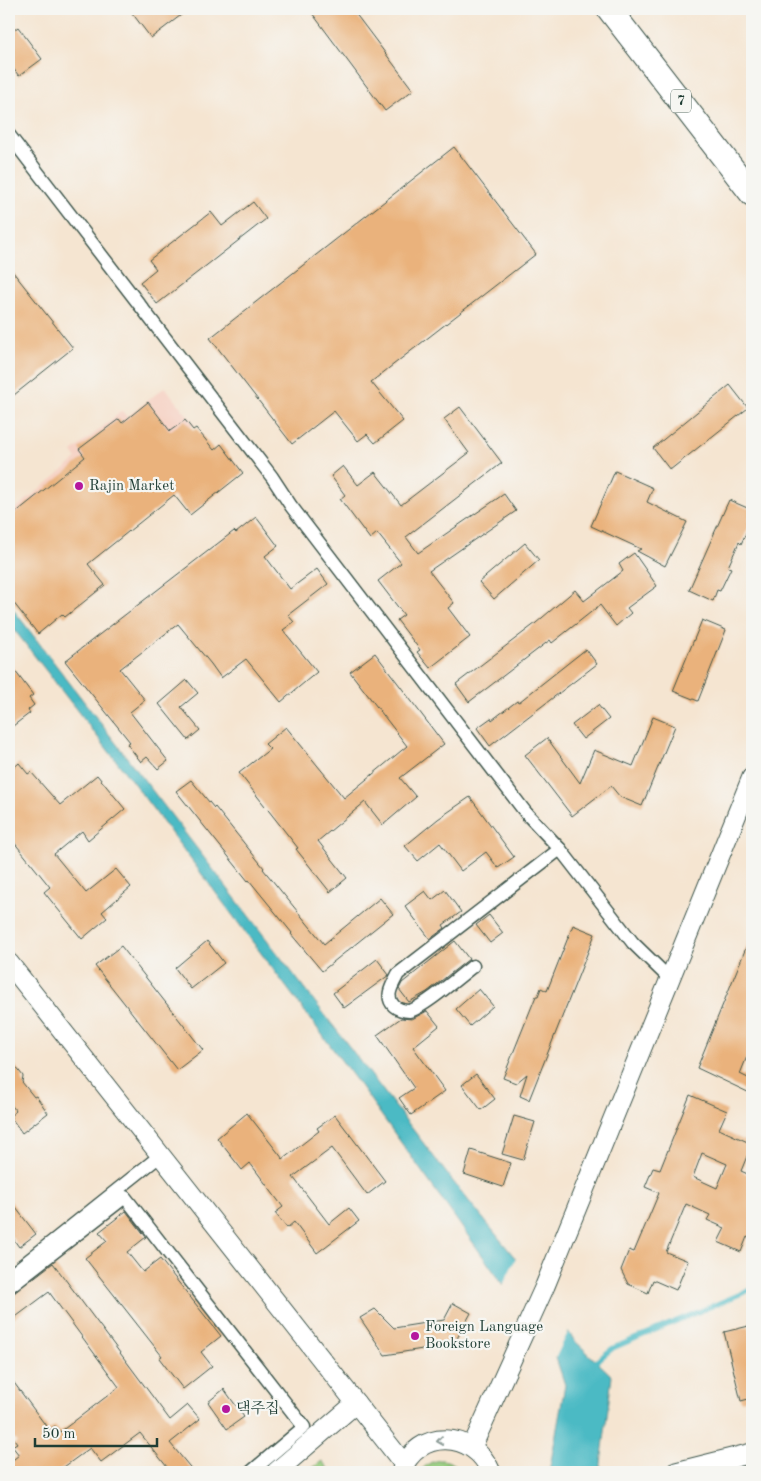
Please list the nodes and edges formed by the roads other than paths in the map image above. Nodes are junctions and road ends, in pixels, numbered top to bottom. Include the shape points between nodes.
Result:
1 (609, 9) edge
2 (9, 136) edge
3 (752, 194) edge
4 (752, 777) edge
5 (560, 849) junction
6 (9, 963) edge
7 (472, 966) dead end
8 (670, 979) junction
9 (161, 1155) junction
10 (9, 1276) edge
11 (9, 1287) edge
12 (356, 1403) junction
13 (472, 1447) junction
14 (752, 1453) edge
15 (402, 1468) edge
16 (251, 1472) edge
17 (276, 1472) edge
18 (491, 1472) edge
19 (676, 1472) edge

1 - 3 highway, 7
2 - 5 street via 520,805
4 - 8 main road
5 - 7 street via 398,974 390,992 390,1001 396,1008 408,1011 425,1003
5 - 8 street via 633,943
6 - 9 main road
8 - 13 main road via 545,1286
9 - 10 street
9 - 12 main road
11 - 16 street via 125,1197 304,1427
12 - 15 main road
12 - 17 main road
13 -> 15 main road via 442,1439 427,1443 414,1452
13 - 18 main road via 483,1457
14 - 19 main road

